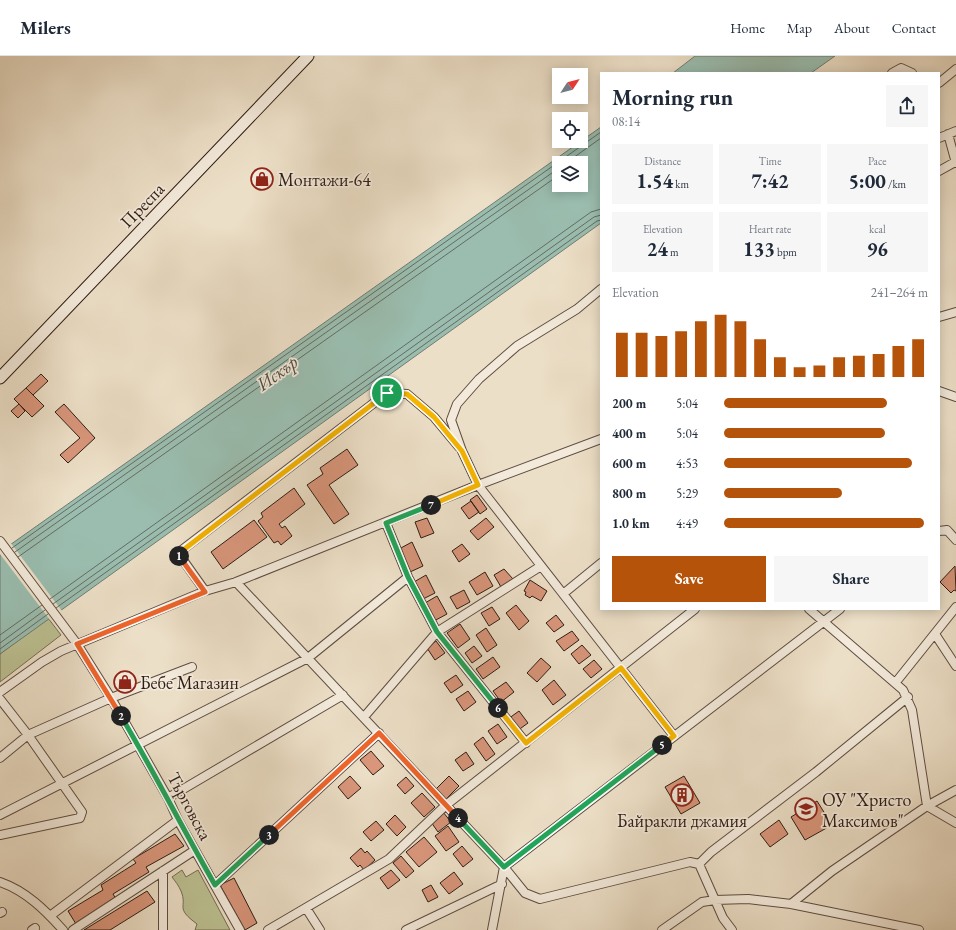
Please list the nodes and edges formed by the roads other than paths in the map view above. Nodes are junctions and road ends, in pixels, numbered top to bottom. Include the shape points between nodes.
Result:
1 (308, 56) edge
2 (956, 69) edge
3 (894, 72) edge
4 (910, 72) edge
5 (940, 82) edge
6 (952, 132) edge
7 (940, 138) edge
8 (955, 163) edge
9 (940, 170) edge
10 (600, 290) edge
11 (956, 312) edge
12 (940, 317) edge
13 (0, 378) edge
14 (940, 391) edge
15 (956, 397) edge
16 (600, 439) edge
17 (462, 451) junction
18 (478, 485) junction
19 (386, 523) junction
20 (940, 530) edge
21 (956, 540) edge
22 (1, 542) edge
23 (600, 563) edge
24 (541, 566) junction
25 (408, 577) junction
26 (236, 582) junction
27 (205, 592) junction
28 (563, 594) junction
29 (956, 607) edge
30 (694, 610) edge
31 (810, 610) edge
32 (839, 610) edge
33 (823, 622) junction
34 (437, 632) junction
35 (935, 634) junction
36 (77, 644) junction
37 (308, 658) junction
38 (956, 666) edge
39 (192, 667) dead end
40 (621, 668) junction
41 (896, 682) junction
42 (0, 692) edge
43 (343, 695) junction
44 (111, 698) junction
45 (908, 698) junction
46 (0, 699) edge
47 (364, 717) junction
48 (379, 733) junction
49 (28, 735) junction
50 (674, 736) junction
51 (526, 743) junction
52 (138, 744) junction
53 (0, 758) edge
54 (63, 784) junction
55 (956, 790) edge
56 (168, 798) junction
57 (446, 805) junction
58 (927, 806) junction
59 (0, 815) edge
60 (178, 820) junction
61 (956, 823) edge
62 (0, 835) edge
63 (195, 850) junction
64 (699, 864) junction
65 (504, 867) junction
66 (163, 871) junction
67 (0, 882) edge
68 (502, 884) junction
69 (215, 885) junction
70 (715, 900) junction
71 (791, 904) junction
72 (306, 908) junction
73 (50, 916) junction
74 (63, 930) edge
75 (73, 930) edge
76 (163, 930) edge
77 (240, 930) edge
78 (268, 930) edge
79 (320, 930) edge
80 (406, 930) edge
81 (492, 930) edge
82 (662, 930) edge
83 (732, 930) edge
84 (915, 930) edge

1 - 13 main road, Преспа
2 - 5 street
3 - 4 street via 901,68
6 - 7 street
6 - 8 street
8 - 9 street
10 - 17 street via 577,309 517,346 479,379 456,404 451,420
11 - 12 street
14 - 15 street
16 - 18 street
17 - 18 street
17 - 27 street via 434,417 407,394 387,393 178,554
18 - 19 street
18 - 24 street
19 - 25 street
19 - 26 street
20 - 21 street via 947,530
22 - 36 street, Търговска
23 - 28 street
24 - 28 street
24 - 34 street
25 - 34 street
25 - 37 street
26 - 27 street
26 - 37 street
27 - 36 street
28 - 40 street
29 - 35 street
30 - 40 street
31 - 33 street
32 - 33 street
33 - 41 street
33 - 50 street
34 - 47 street
34 - 51 street
35 - 38 street
35 - 41 street
36 - 42 street via 42,662
36 - 44 street, Търговска
37 - 43 street
37 - 52 street
39 - 44 street
40 - 50 street
40 - 51 street
41 - 45 street
43 - 47 street
43 - 56 street
44 - 49 street
44 - 52 street, Търговска
45 - 58 street
45 - 64 street
46 - 49 street
47 - 48 street
48 - 57 street
48 - 69 street
49 - 53 street
49 - 54 street
50 - 65 street
51 - 57 street
52 - 54 street
52 - 56 street, Търговска
54 - 59 street
54 - 62 street via 82,812 80,818
55 - 58 street
56 - 60 street, Търговска
57 - 65 street
57 - 72 street via 389,859
58 - 61 street
58 - 71 street via 832,871
60 - 63 street, Търговска
60 - 73 street
63 - 66 street
63 - 69 street, Търговска
64 - 65 street via 690,862 540,899 525,893
64 - 70 street
65 - 68 street
66 - 75 street
66 - 76 street
67 - 73 street via 30,898
68 - 80 street
68 - 81 street
69 - 77 street, Търговска
70 - 71 street via 748,899
70 - 82 street via 702,902
70 - 83 street
71 - 84 street
72 - 78 street
72 - 79 street
73 - 74 street

